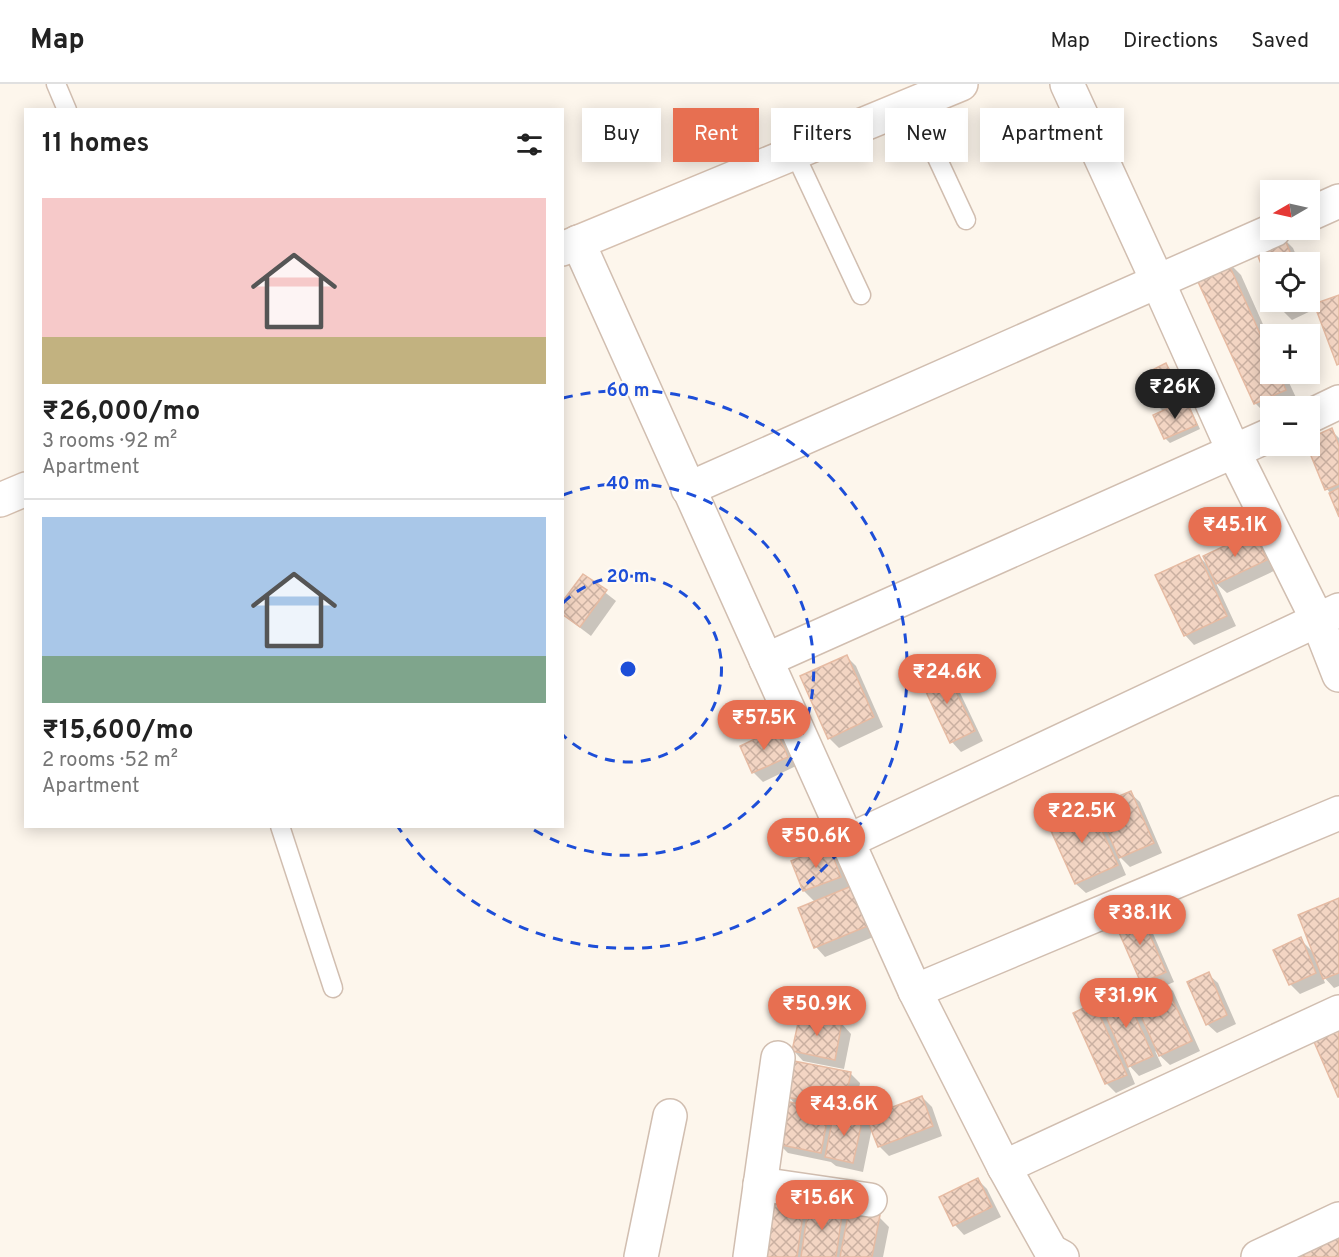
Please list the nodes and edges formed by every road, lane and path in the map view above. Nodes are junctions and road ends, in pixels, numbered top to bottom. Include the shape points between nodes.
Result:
1 (56, 84) edge
2 (961, 84) edge
3 (1066, 84) edge
4 (912, 104) junction
5 (67, 108) edge
6 (873, 120) edge
7 (771, 162) edge
8 (799, 162) edge
9 (1339, 201) edge
10 (1320, 210) edge
11 (966, 220) dead end
12 (1260, 236) edge
13 (570, 245) edge
14 (1157, 280) junction
15 (861, 295) dead end
16 (1339, 402) edge
17 (1320, 411) edge
18 (1260, 440) edge
19 (1234, 452) junction
20 (688, 489) junction
21 (24, 490) edge
22 (0, 500) edge
23 (1328, 614) edge
24 (766, 660) junction
25 (1339, 675) edge
26 (1339, 813) edge
27 (281, 828) edge
28 (848, 841) junction
29 (333, 988) dead end
30 (915, 991) junction
31 (1339, 1012) edge
32 (778, 1058) dead end
33 (670, 1116) dead end
34 (1004, 1167) junction
35 (760, 1184) junction
36 (870, 1200) dead end
37 (1339, 1219) edge
38 (1053, 1255) edge
39 (641, 1257) edge
40 (750, 1257) edge
41 (1258, 1257) edge

1 - 5 lane
2 - 4 street
3 - 14 street
4 - 6 street
4 - 11 lane
7 - 13 street
8 - 15 lane
9 - 10 street
12 - 14 street
13 - 20 street
14 - 19 street
14 - 20 street
16 - 17 street
18 - 19 street
19 - 23 street
19 - 24 street
20 - 24 street
21 - 22 street
23 - 25 street
23 - 28 street
24 - 28 street
26 - 30 street
27 - 29 lane
28 - 30 street
30 - 34 street
31 - 34 street
32 - 35 street
33 - 39 street
34 - 38 street
35 - 36 street
35 - 40 street
37 - 41 street

